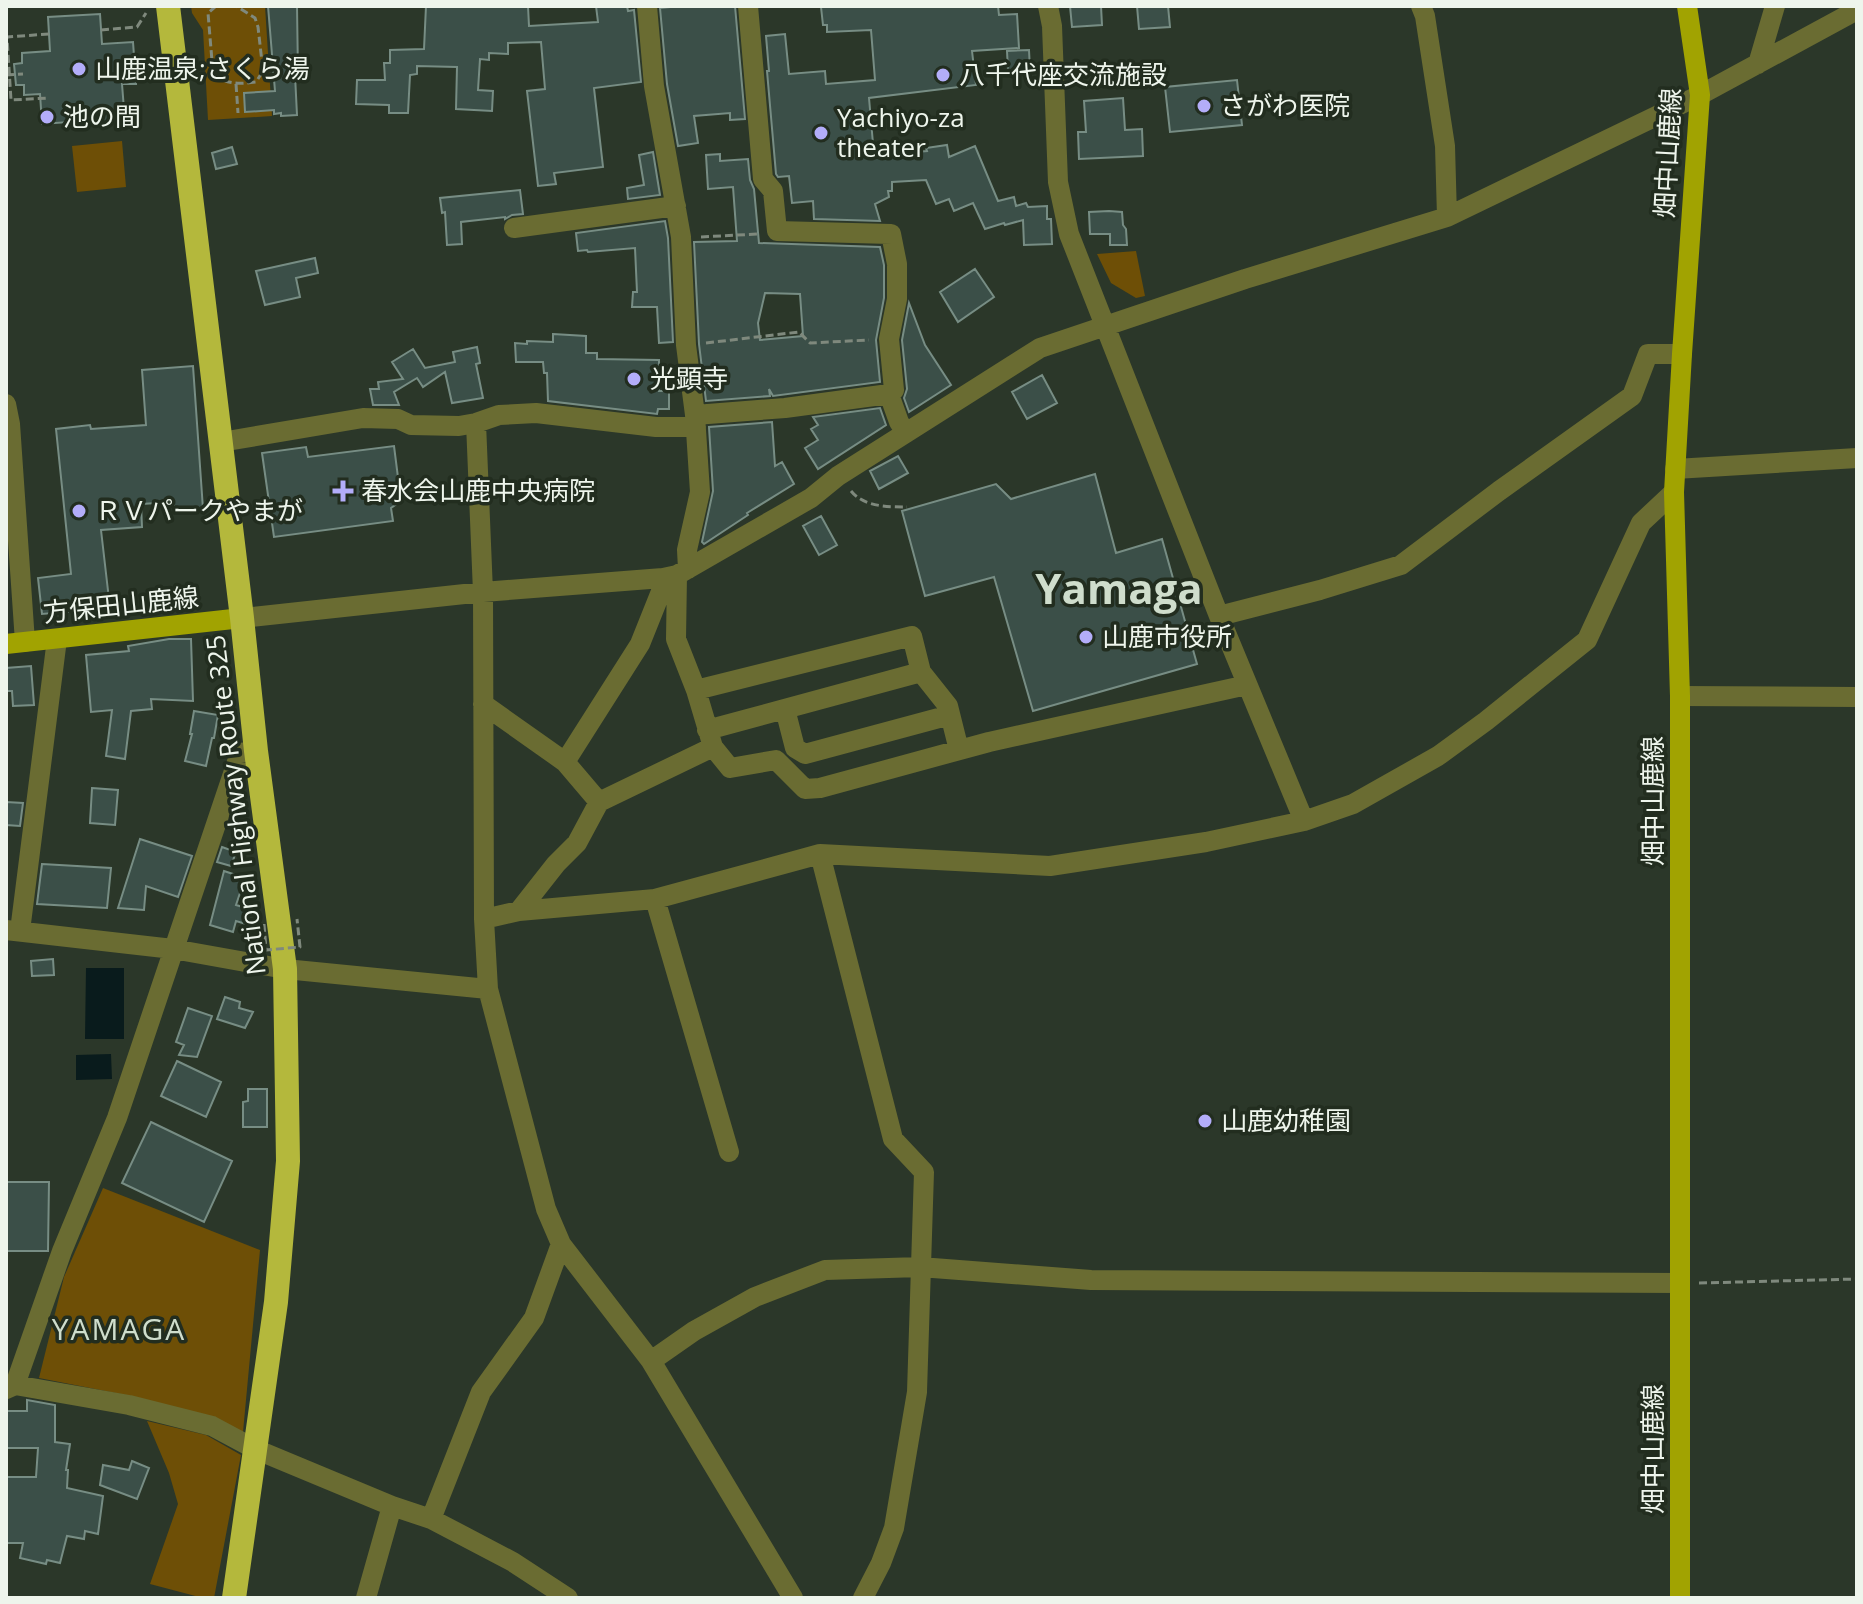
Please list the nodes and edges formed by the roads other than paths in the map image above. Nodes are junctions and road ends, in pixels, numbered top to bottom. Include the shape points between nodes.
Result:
1 (168, 6) edge
2 (647, 6) edge
3 (748, 6) edge
4 (1048, 6) edge
5 (1421, 6) edge
6 (1687, 6) edge
7 (1775, 6) edge
8 (1857, 10) edge
9 (1758, 64) junction
10 (1700, 95) junction
11 (676, 206) junction
12 (1447, 217) junction
13 (514, 228) dead end
14 (1106, 326) junction
15 (1682, 354) junction
16 (889, 394) junction
17 (6, 404) edge
18 (695, 421) junction
19 (476, 423) junction
20 (906, 433) junction
21 (221, 442) junction
22 (1857, 458) edge
23 (1675, 469) junction
24 (1674, 492) junction
25 (676, 574) junction
26 (483, 592) junction
27 (1219, 616) junction
28 (242, 618) junction
29 (57, 639) junction
30 (16, 643) edge
31 (921, 672) junction
32 (1247, 685) junction
33 (696, 690) junction
34 (1680, 696) junction
35 (1857, 697) edge
36 (483, 704) junction
37 (785, 709) junction
38 (950, 715) junction
39 (710, 739) junction
40 (959, 750) junction
41 (256, 751) junction
42 (565, 762) junction
43 (599, 802) junction
44 (1304, 821) junction
45 (820, 854) junction
46 (655, 899) junction
47 (519, 911) junction
48 (484, 919) junction
49 (13, 930) edge
50 (173, 949) junction
51 (285, 969) junction
52 (488, 989) junction
53 (729, 1152) dead end
54 (561, 1244) junction
55 (920, 1267) junction
56 (1679, 1283) junction
57 (651, 1361) junction
58 (11, 1387) edge
59 (255, 1449) junction
60 (392, 1506) junction
61 (431, 1519) junction
62 (234, 1598) edge
63 (366, 1598) edge
64 (568, 1598) edge
65 (793, 1598) edge
66 (863, 1598) edge
67 (1680, 1598) edge

1 - 21 highway, National Highway Route 325
2 - 11 street via 654,86
3 - 16 street via 763,179 773,191 777,231 891,234 897,299 889,339 894,390
4 - 14 street via 1058,182 1069,234
5 - 12 street via 1445,146
6 - 10 main road, 畑中山鹿線
7 - 9 street
8 - 9 street
9 - 10 street
10 - 12 street
10 - 15 main road, 畑中山鹿線
11 - 13 street
11 - 18 street
12 - 14 street
14 - 20 street via 1040,348
14 - 27 street
15 - 23 main road, 畑中山鹿線
15 - 27 street via 1648,354 1632,396 1401,565
16 - 18 street
16 - 20 street
17 - 30 street
18 - 19 street via 656,427 536,413 499,415
18 - 25 street via 700,492
19 - 21 street via 411,425 398,419 363,418
19 - 26 street
20 - 25 street via 811,498
21 - 28 highway, National Highway Route 325
22 - 23 street
23 - 24 main road, 畑中山鹿線
24 - 34 main road, 畑中山鹿線
24 - 44 street via 1641,523 1587,640 1438,756 1353,804
25 - 26 street
25 - 33 street via 676,639
25 - 42 street via 662,589 640,644
26 - 28 street
26 - 36 street
27 - 32 street
28 - 29 main road, 方保田山鹿線
28 - 41 highway, National Highway Route 325
29 - 30 main road, 方保田山鹿線
29 - 49 street
31 - 33 street via 912,636
31 - 37 street
31 - 38 street
32 - 40 street
32 - 44 street
33 - 39 street
34 - 35 street
34 - 56 main road, 畑中山鹿線
36 - 42 street
36 - 48 street
37 - 38 street via 795,748 805,754
37 - 39 street
38 - 40 street
39 - 40 street via 730,768 776,760 805,789
39 - 43 street
41 - 50 street via 240,753
41 - 51 highway, National Highway Route 325
42 - 43 street
43 - 47 street via 577,843
44 - 45 street via 1050,866
45 - 46 street
45 - 55 street via 893,1139 924,1172
46 - 47 street
46 - 53 street
47 - 48 street
48 - 52 street
49 - 50 street
50 - 51 street
50 - 58 street via 117,1118
51 - 52 street
51 - 59 highway, National Highway Route 325 via 288,1161 276,1302
52 - 54 street via 546,1209
54 - 57 street
54 - 61 street via 534,1318 481,1392
55 - 56 street via 1091,1280
55 - 57 street via 825,1270 755,1297
55 - 66 street via 917,1392 894,1528
56 - 67 main road, 畑中山鹿線
57 - 65 street
58 - 59 street via 129,1405 212,1426
59 - 60 street
59 - 62 highway, National Highway Route 325
60 - 61 street
60 - 63 street
61 - 64 street

